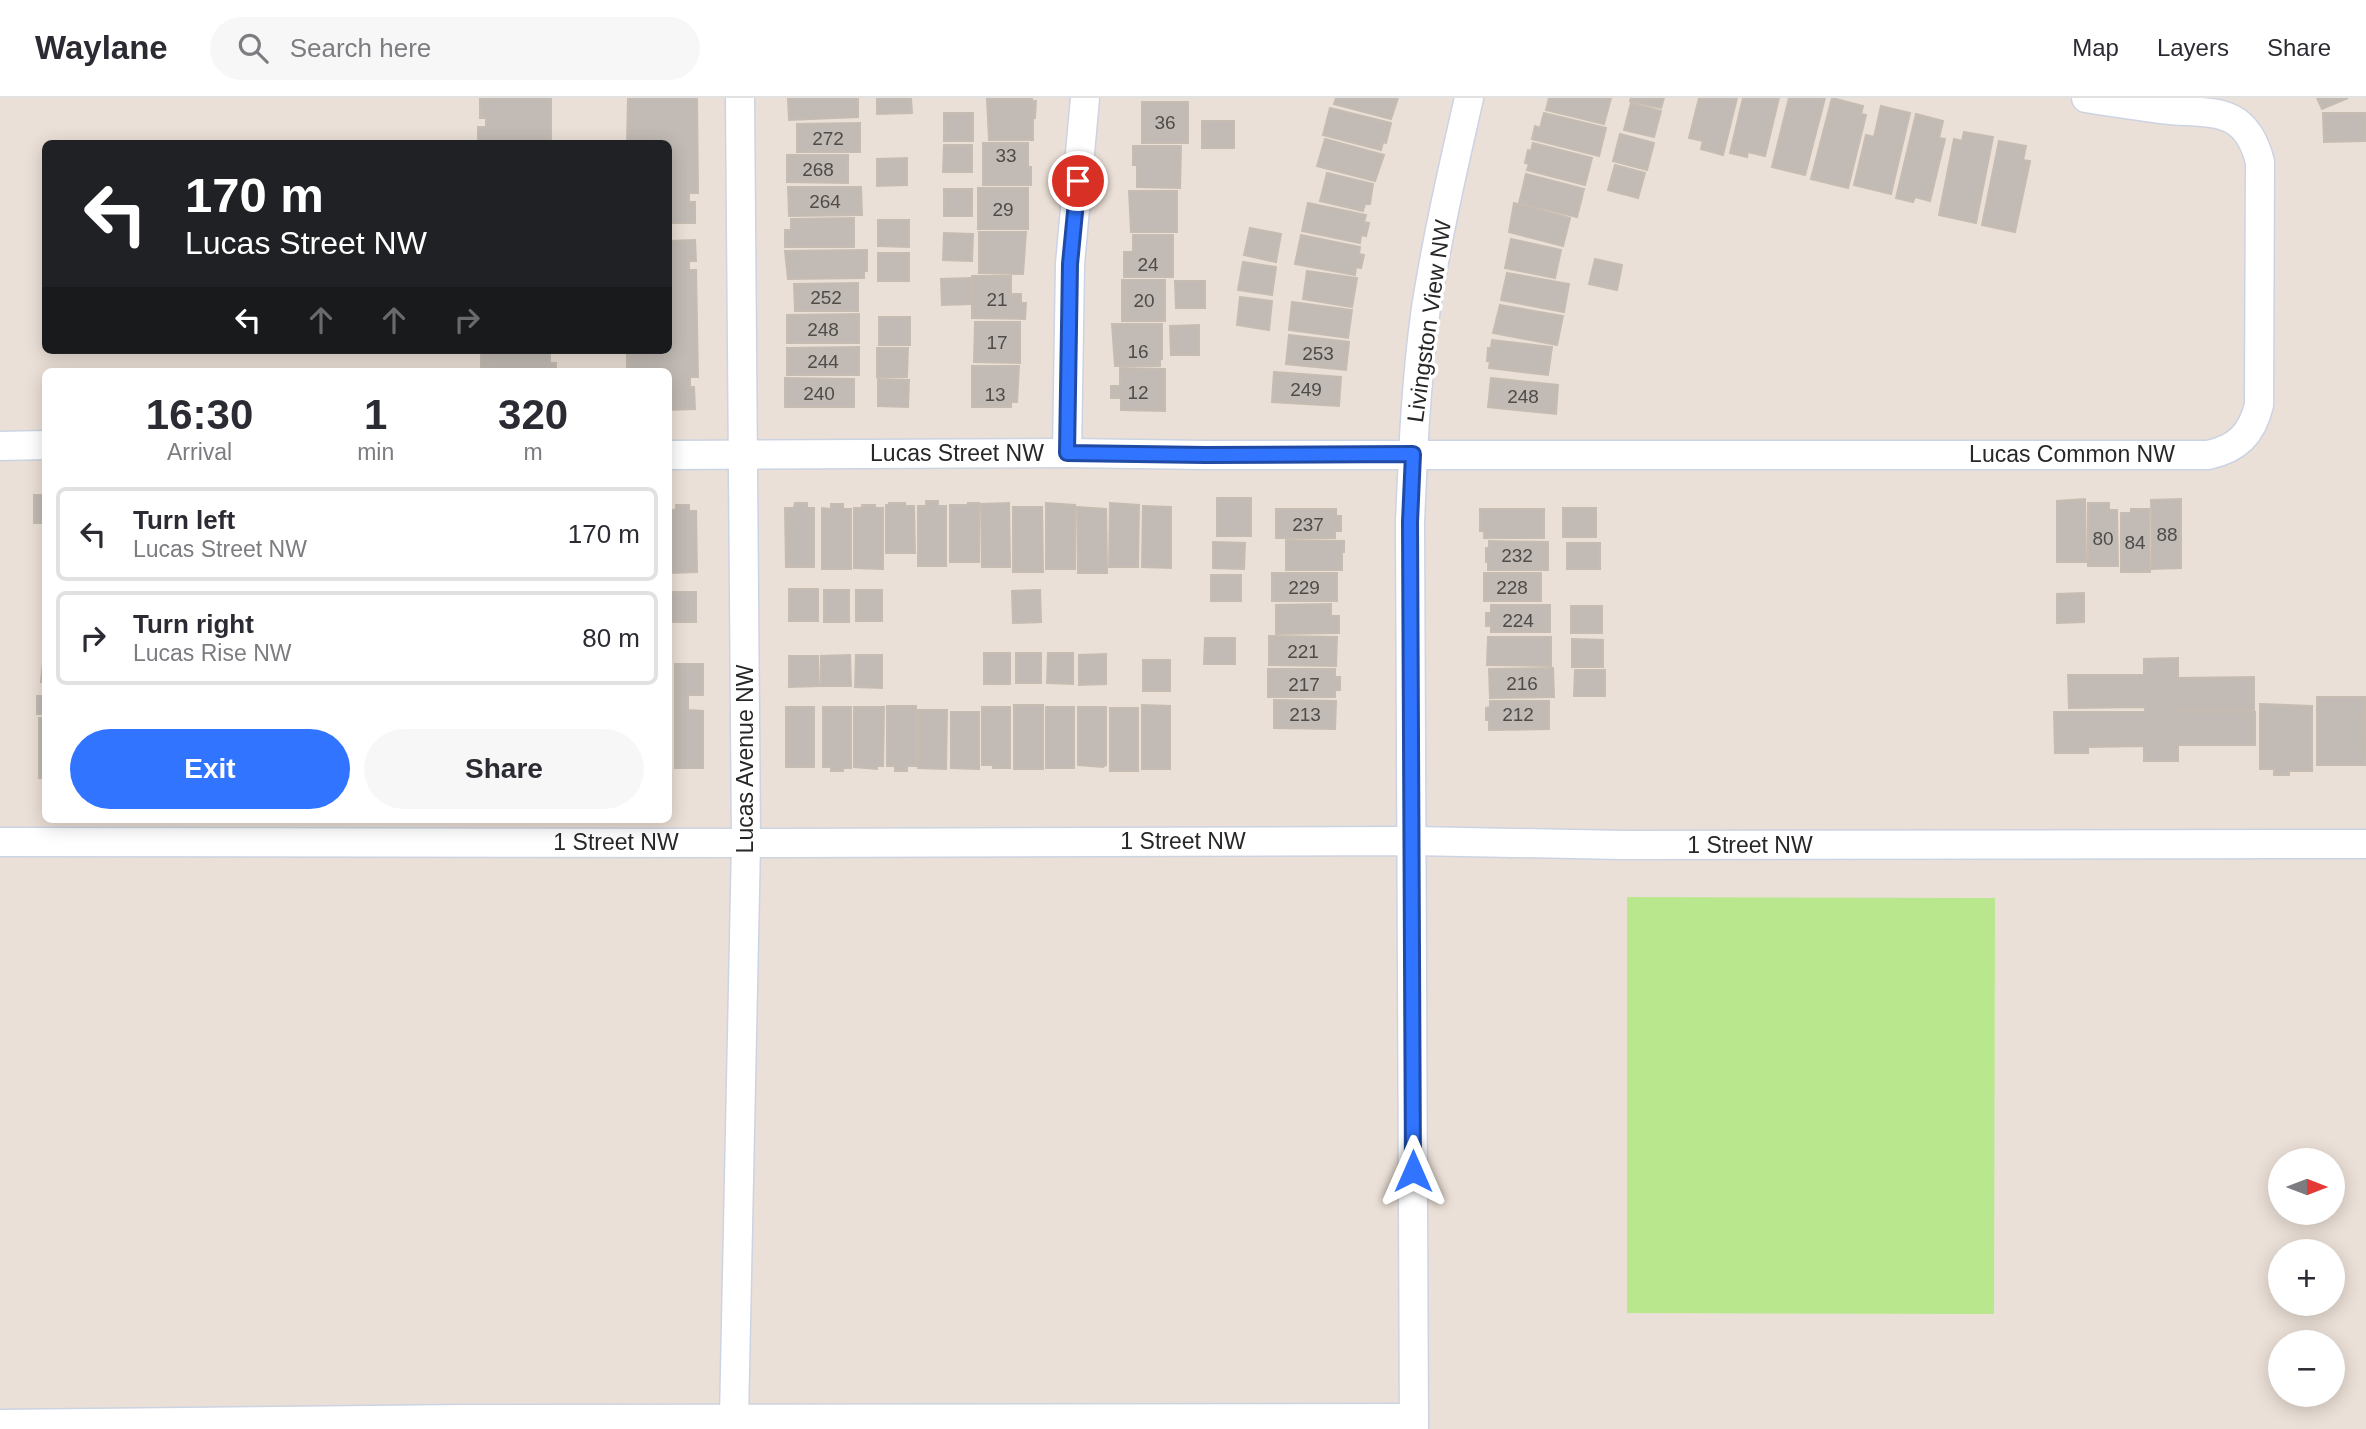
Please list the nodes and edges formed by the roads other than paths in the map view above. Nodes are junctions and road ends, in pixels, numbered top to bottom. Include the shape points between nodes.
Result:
1 (740, 98) edge
2 (1085, 98) edge
3 (1469, 98) edge
4 (2086, 98) edge
5 (42, 445) edge
6 (0, 446) edge
7 (1067, 453) junction
8 (743, 454) junction
9 (1413, 454) junction
10 (672, 455) edge
11 (1413, 841) junction
12 (0, 842) edge
13 (746, 843) junction
14 (2366, 844) edge
15 (734, 1419) junction
16 (0, 1424) edge
17 (1414, 1424) edge

1 - 8 street, Lucas Avenue NW
2 - 7 street via 1070,264
3 - 9 street, Livingston View NW via 1426,309
4 - 9 street, Lucas Common NW via 2222,115 2239,122 2257,147 2259,405 2247,436 2235,446 2208,454
5 - 6 street
7 - 8 street, Lucas Street NW
7 - 9 street, Lucas Street NW
8 - 10 street, Lucas Street NW
8 - 13 street, Lucas Avenue NW
9 - 11 street, Livingston View NW
11 - 13 street, 1 Street NW
11 - 14 street, 1 Street NW
11 - 17 street, Livingston View NW
12 - 13 street, 1 Street NW
13 - 15 street, Lucas Avenue NW
15 - 16 street
15 - 17 street

